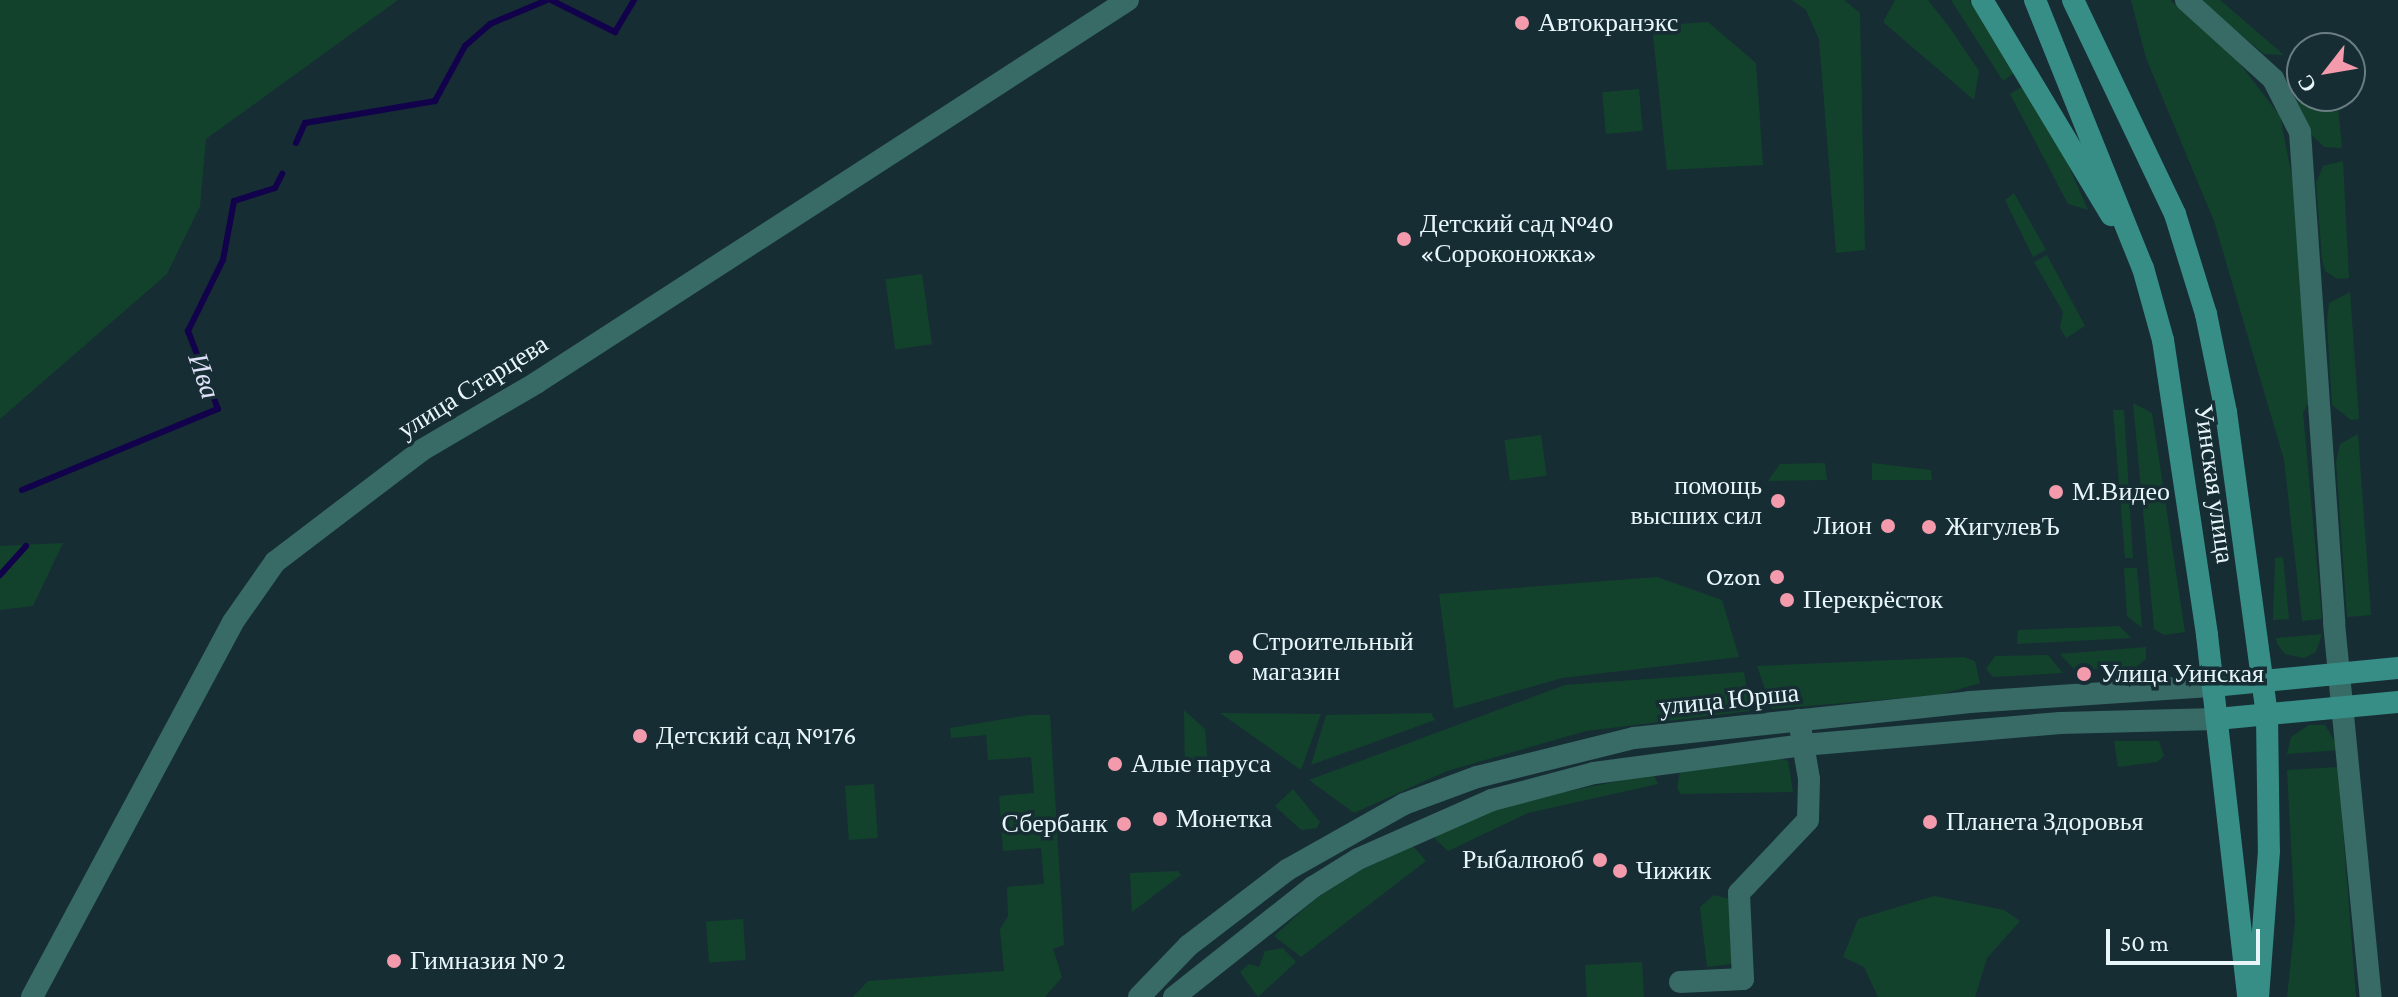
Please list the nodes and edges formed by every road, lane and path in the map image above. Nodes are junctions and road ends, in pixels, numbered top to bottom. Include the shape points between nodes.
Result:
1 (1128, 0) edge
2 (1982, 0) edge
3 (2035, 0) edge
4 (2073, 0) edge
5 (2088, 0) edge
6 (2186, 0) edge
7 (2121, 98) junction
8 (2143, 268) junction
9 (2398, 668) edge
10 (2340, 672) junction
11 (2261, 681) junction
12 (2213, 686) junction
13 (2398, 702) edge
14 (2345, 707) junction
15 (2267, 716) junction
16 (2217, 719) junction
17 (1799, 720) junction
18 (1803, 745) junction
19 (1680, 982) dead end
20 (32, 997) edge
21 (1139, 997) edge
22 (1174, 997) edge
23 (2248, 997) edge
24 (2258, 997) edge
25 (2371, 997) edge

1 - 20 street, улица Старцева via 536,383 422,450 275,562 233,622
2 - 8 main road
3 - 8 main road, Уинская улица
4 - 7 main road, Уинская улица
5 - 7 main road
6 - 10 street via 2273,79 2300,132
7 - 11 main road, Уинская улица via 2175,214 2206,314 2226,412
8 - 12 main road, Уинская улица via 2180,427
9 - 10 main road, улица Юрша
10 - 11 main road, улица Юрша
10 - 14 street
11 - 12 main road, улица Юрша
11 - 15 main road, Уинская улица
12 - 16 main road, Уинская улица
12 - 17 street, улица Юрша
13 - 14 main road, улица Юрша
14 - 15 main road, улица Юрша
14 - 25 street
15 - 16 main road, улица Юрша
15 - 24 main road, Уинская улица via 2269,851
16 - 18 street, улица Юрша via 2060,723
16 - 23 main road, Уинская улица
17 - 18 street
17 - 21 street, улица Юрша via 1634,738 1500,770 1404,804 1287,870 1188,946
18 - 19 street via 1808,820 1739,893 1743,979
18 - 22 street, улица Юрша via 1594,773 1492,800 1419,829 1313,887

